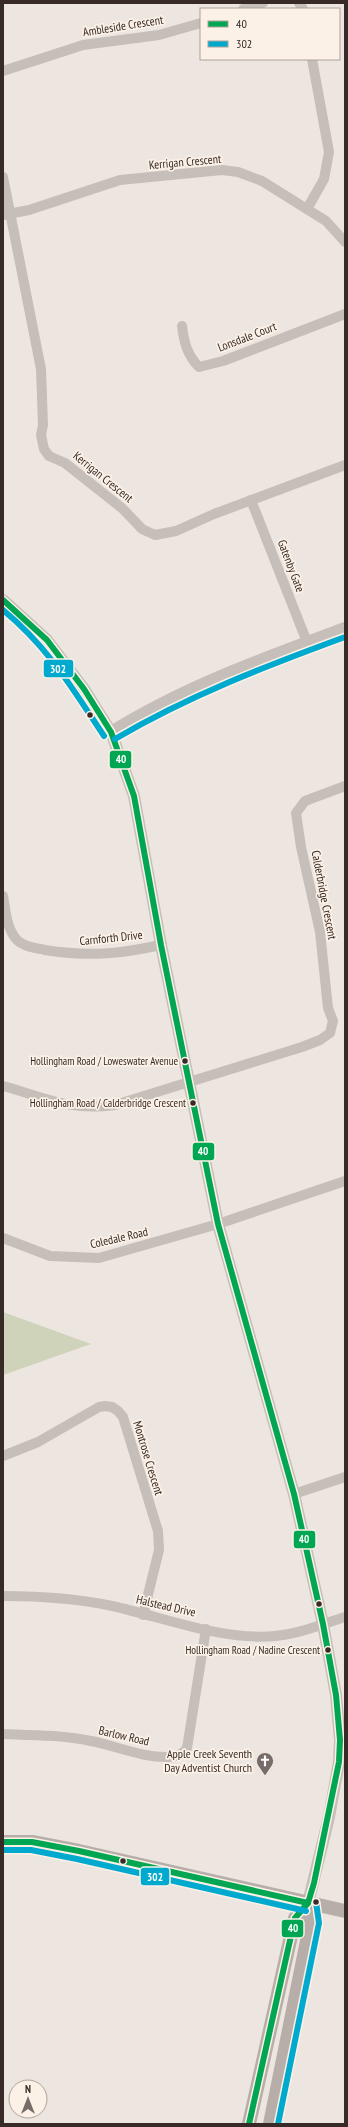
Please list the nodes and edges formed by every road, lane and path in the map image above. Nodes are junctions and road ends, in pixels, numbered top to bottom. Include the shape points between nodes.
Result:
1 (263, 3) edge
2 (247, 8) edge
3 (200, 23) edge
4 (312, 60) edge
5 (3, 71) edge
6 (3, 177) edge
7 (307, 209) junction
8 (6, 214) edge
9 (345, 242) edge
10 (345, 314) edge
11 (182, 326) dead end
12 (345, 465) edge
13 (251, 500) junction
14 (3, 600) edge
15 (345, 628) edge
16 (307, 642) junction
17 (111, 732) junction
18 (345, 786) edge
19 (3, 896) edge
20 (161, 945) junction
21 (189, 1082) junction
22 (3, 1086) edge
23 (345, 1181) edge
24 (218, 1224) junction
25 (3, 1238) edge
26 (3, 1456) edge
27 (345, 1476) edge
28 (294, 1494) junction
29 (3, 1596) edge
30 (143, 1615) junction
31 (345, 1617) edge
32 (323, 1624) junction
33 (206, 1629) junction
34 (3, 1734) edge
35 (3, 1842) edge
36 (308, 1903) junction
37 (345, 1910) edge
38 (249, 2124) edge
39 (270, 2124) edge

1 - 2 street
3 - 5 street, Ambleside Crescent via 159,35 83,45
4 - 7 street via 329,152 324,179
6 - 8 street
7 - 8 street, Kerrigan Crescent via 262,181 238,172 222,170 120,180 29,210
7 - 9 street, Kerrigan Crescent via 326,221
8 - 13 street, Kerrigan Crescent via 41,369 41,435 44,449 49,456 65,463 123,509 142,529 155,536 176,531
10 - 11 street, Lonsdale Court via 223,361 199,367 188,352
12 - 13 street, Kerrigan Crescent
13 - 16 street, Gatenby Gate
14 - 17 street via 59,654
15 - 16 street
16 - 17 street via 220,675 154,707
17 - 20 street via 134,796
18 - 21 street, Calderbridge Crescent via 305,801 296,812 300,847 320,932 328,1008 333,1021 330,1034 302,1047
19 - 20 street, Carnforth Drive via 10,931 18,941 32,948 90,955
20 - 21 street
21 - 22 street via 126,1102 90,1107 61,1105
21 - 24 street
23 - 24 street
24 - 25 street, Coledale Road via 99,1258 50,1256
24 - 28 street
26 - 30 street, Montrose Crescent via 38,1442 95,1409 105,1406 118,1411 123,1417 158,1531 159,1550
27 - 28 street
28 - 32 street
29 - 30 street, Halstead Drive via 71,1599 113,1606
30 - 33 street, Halstead Drive
31 - 32 street, Halstead Drive
32 - 33 street, Halstead Drive via 301,1632 275,1636 243,1636
32 - 36 street via 336,1695 339,1762 329,1817
33 - 34 street, Barlow Road via 187,1748 184,1753 171,1757 156,1757 84,1740
35 - 36 main road via 32,1842 79,1851
36 - 37 main road
36 - 38 main road via 296,1918
36 - 39 main road via 311,1921

